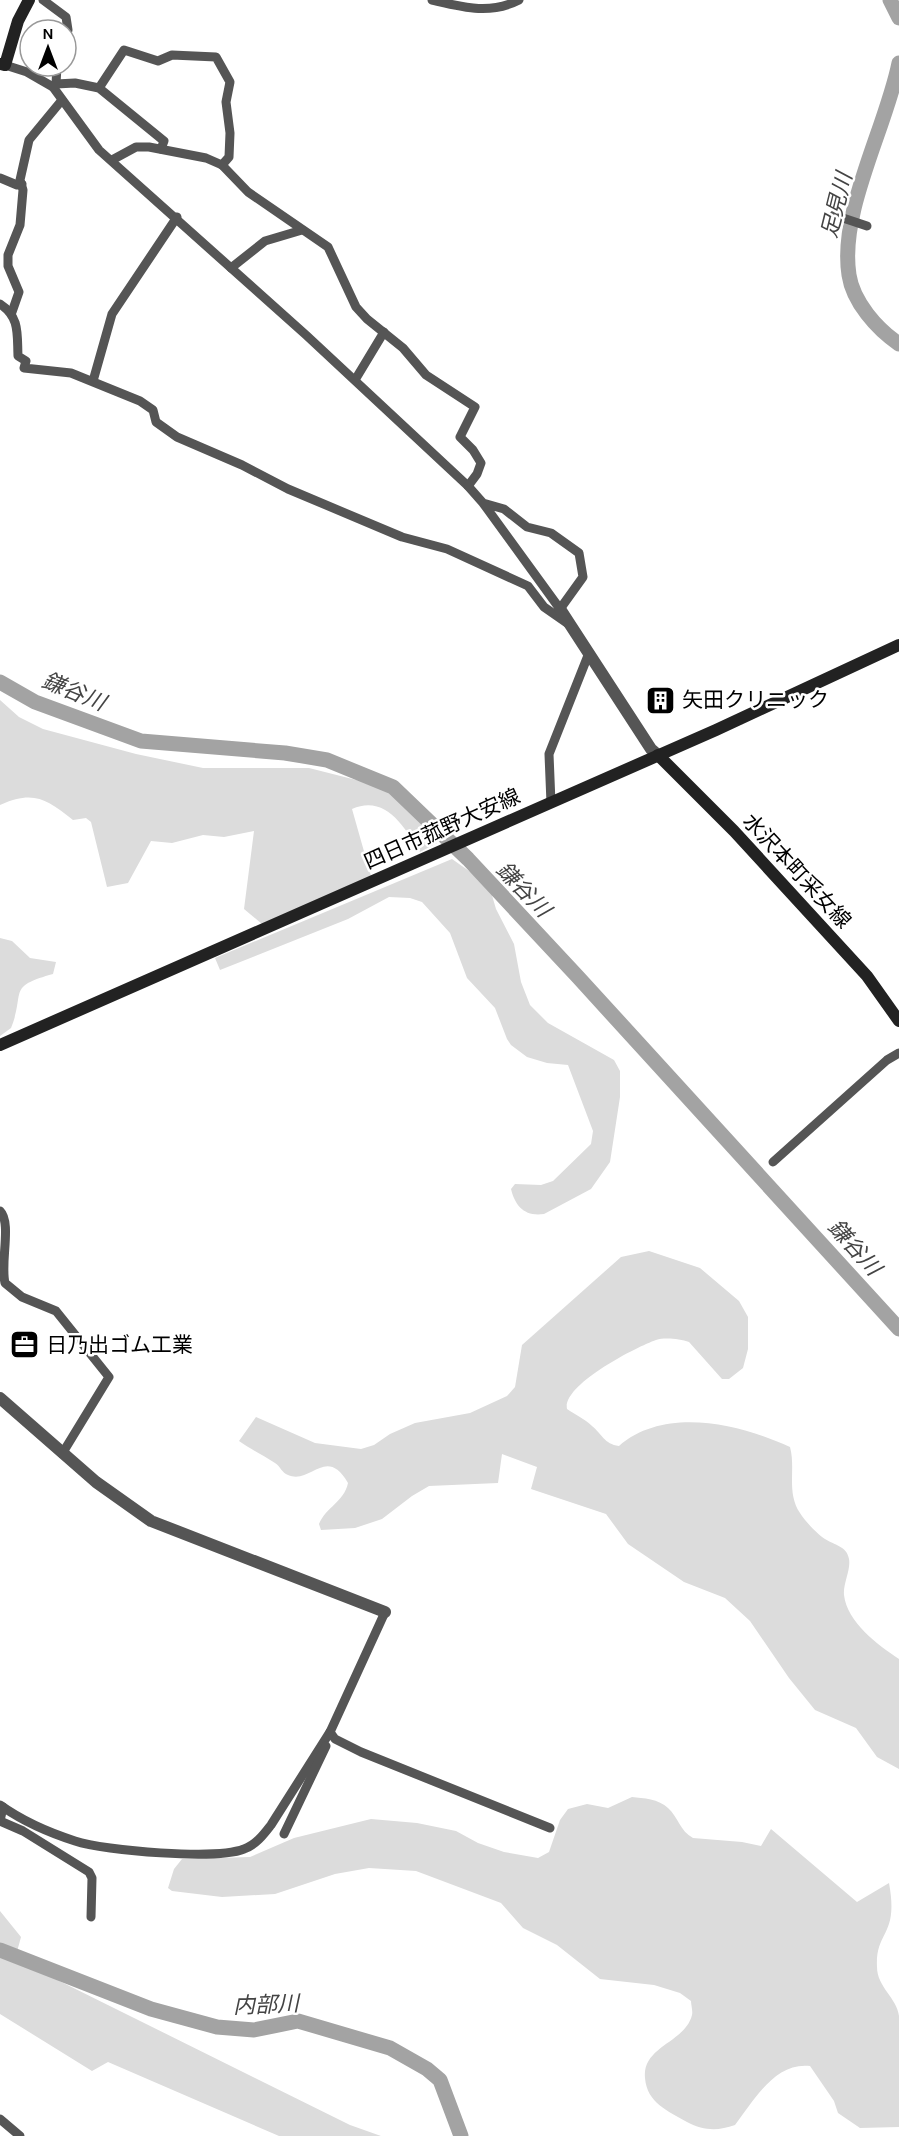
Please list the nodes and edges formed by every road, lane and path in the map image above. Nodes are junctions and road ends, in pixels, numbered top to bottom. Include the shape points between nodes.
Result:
1 (29, 0) edge
2 (43, 0) edge
3 (432, 0) edge
4 (519, 0) edge
5 (66, 18) edge
6 (3, 64) edge
7 (55, 78) edge
8 (54, 85) junction
9 (99, 88) junction
10 (62, 99) junction
11 (161, 149) junction
12 (112, 160) junction
13 (222, 165) junction
14 (0, 178) edge
15 (22, 184) junction
16 (836, 216) dead end
17 (177, 217) junction
18 (865, 225) dead end
19 (302, 230) junction
20 (231, 268) junction
21 (0, 304) edge
22 (12, 312) junction
23 (384, 332) junction
24 (355, 380) junction
25 (93, 381) junction
26 (468, 486) junction
27 (483, 504) junction
28 (560, 609) junction
29 (571, 626) junction
30 (899, 645) edge
31 (589, 653) junction
32 (658, 755) junction
33 (545, 805) junction
34 (899, 1021) edge
35 (0, 1045) edge
36 (899, 1053) edge
37 (773, 1162) dead end
38 (0, 1211) edge
39 (0, 1398) edge
40 (62, 1454) junction
41 (385, 1612) joint
42 (330, 1732) junction
43 (1, 1806) edge
44 (550, 1828) dead end
45 (284, 1834) dead end
46 (91, 1917) dead end
47 (0, 2119) edge
48 (20, 2136) edge

1 - 6 main road
2 - 5 street
3 - 4 street via 472,9 504,8
6 - 8 street
7 - 8 street
8 - 9 street via 75,83
8 - 10 street
9 - 11 street via 164,141
9 - 13 street via 124,50 158,61 172,55 216,57 230,82 226,102 229,157
10 - 12 street via 94,144
10 - 15 street via 29,140
11 - 12 street via 136,147
11 - 13 street
12 - 17 street
13 - 19 street via 248,192
14 - 15 street
15 - 22 street via 20,225 8,255 8,266 19,292
16 - 18 street
17 - 20 street
17 - 25 street via 112,314
19 - 20 street via 266,241
19 - 23 street via 328,247 356,307
20 - 24 street
21 - 22 street
22 - 25 street via 18,356 26,362 24,368 71,373
23 - 24 street
23 - 26 street via 426,375 475,407 460,437 481,463
24 - 26 street
25 - 29 street via 140,401 153,410 156,422 177,437 288,489 402,537 447,549 528,586 544,606
26 - 27 street
27 - 28 street
27 - 28 street via 504,509 527,527 551,533 579,553 583,577
28 - 29 street
29 - 31 street
30 - 32 main road, 四日市菰野大安線
31 - 32 street
31 - 33 street via 549,754
32 - 33 main road, 四日市菰野大安線
32 - 34 main road, 水沢本町采女線 via 867,976
33 - 35 main road, 四日市菰野大安線
36 - 37 street
38 - 40 street via 5,1219 0,1254 3,1280 17,1294 56,1311 110,1377
39 - 40 street
40 - 41 street via 151,1521
41 - 42 street
42 - 43 street via 263,1836 247,1848 228,1854 104,1847 76,1841
42 - 44 street via 360,1752
42 - 45 street
43 - 46 street via 0,1821 89,1872
47 - 48 street

